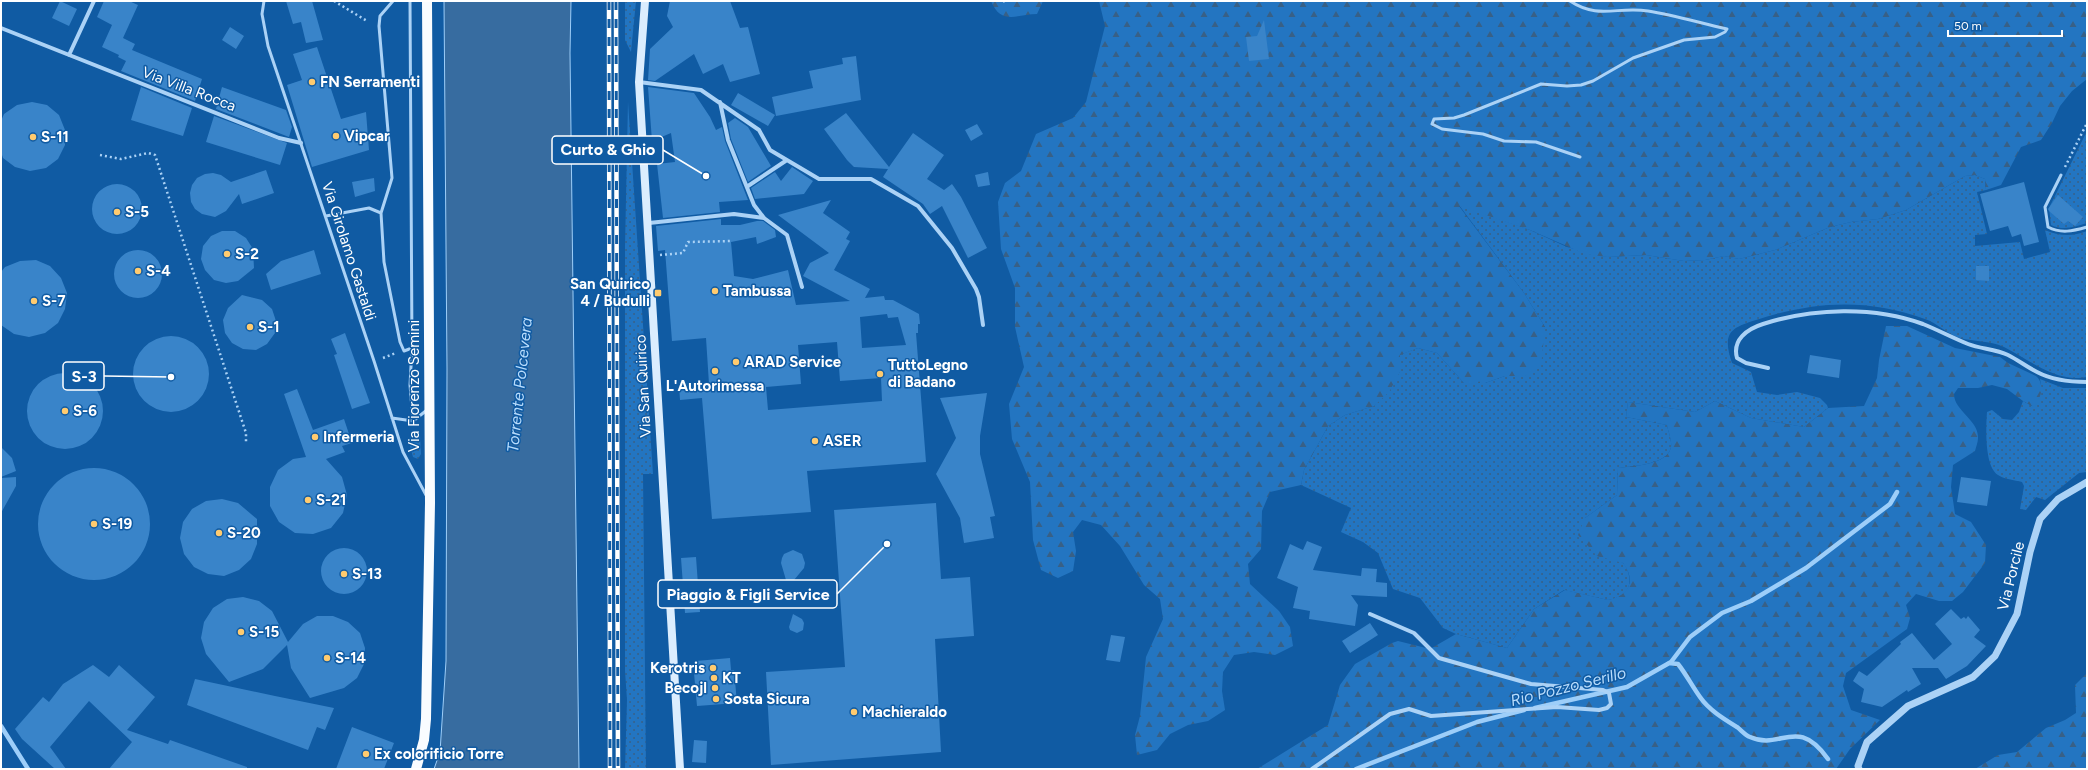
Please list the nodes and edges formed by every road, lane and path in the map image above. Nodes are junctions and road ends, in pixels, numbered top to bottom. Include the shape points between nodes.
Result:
1 (94, 1) edge
2 (264, 1) edge
3 (334, 1) edge
4 (393, 1) edge
5 (410, 1) edge
6 (427, 1) edge
7 (645, 1) edge
8 (1570, 1) edge
9 (367, 21) dead end
10 (1, 28) edge
11 (70, 55) junction
12 (639, 82) junction
13 (720, 102) junction
14 (2087, 123) edge
15 (301, 143) junction
16 (100, 156) dead end
17 (1580, 157) dead end
18 (787, 160) junction
19 (2061, 175) joint
20 (748, 186) junction
21 (381, 213) junction
22 (326, 216) junction
23 (764, 218) junction
24 (649, 223) junction
25 (2087, 227) edge
26 (732, 241) dead end
27 (656, 255) dead end
28 (802, 287) dead end
29 (983, 325) dead end
30 (412, 348) junction
31 (404, 350) junction
32 (383, 358) dead end
33 (1768, 368) dead end
34 (2087, 382) edge
35 (429, 409) junction
36 (392, 418) junction
37 (412, 421) junction
38 (246, 442) dead end
39 (2087, 482) edge
40 (430, 503) junction
41 (1370, 614) dead end
42 (416, 769) edge
43 (680, 769) edge
44 (1312, 769) edge
45 (1859, 769) edge

1 - 11 street
2 - 15 lane, Via Girolamo Gastaldi via 262,14 268,46
3 - 9 path
4 - 21 lane via 380,16 379,26 392,178
5 - 30 lane
6 - 35 main road, Via Fiorenzo Semini
7 - 12 main road, Via San Quirico
8 - 17 lane via 1593,12 1648,10 1726,29 1715,38 1684,40 1632,58 1593,81 1581,85 1541,84 1464,115 1434,119 1432,124 1442,129 1483,134 1504,141 1536,142
10 - 11 street, Via Villa Rocca
11 - 15 street, Via Villa Rocca via 279,138
12 - 13 street via 701,90
12 - 24 main road, Via San Quirico
13 - 18 street via 759,130 770,150
13 - 20 street via 728,140
14 - 19 path
15 - 22 lane, Via Girolamo Gastaldi
16 - 38 path via 121,159 148,153 155,155 243,425
18 - 20 street
18 - 29 street via 819,179 871,179 918,206 952,248 976,289
19 - 25 lane via 2045,207 2048,227 2055,231 2071,232
20 - 23 street via 754,205
21 - 22 lane via 369,208
21 - 31 lane via 384,262 400,342
22 - 36 lane, Via Girolamo Gastaldi
23 - 24 street via 734,214
23 - 28 street via 787,235
24 - 43 main road, Via San Quirico
26 - 27 path via 688,242 683,253
30 - 31 lane
30 - 37 lane
31 - 32 path
33 - 34 street via 1737,358 1737,344 1743,334 1753,327 1826,312 1880,313 1923,324 1969,345 2008,355 2037,372 2055,378
35 - 37 lane
35 - 40 main road, Via Fiorenzo Semini
36 - 37 lane
36 - 40 lane, Via Girolamo Gastaldi via 403,452
39 - 45 street, Via Porcile via 2058,499 2040,519 2017,614 1995,656 1973,676 1908,706 1867,742
40 - 42 main road, Via Fiorenzo Semini via 426,719 424,740
41 - 44 street via 1414,633 1439,658 1531,684 1603,690 1609,693 1611,704 1599,710 1557,707 1431,716 1409,709 1390,714

